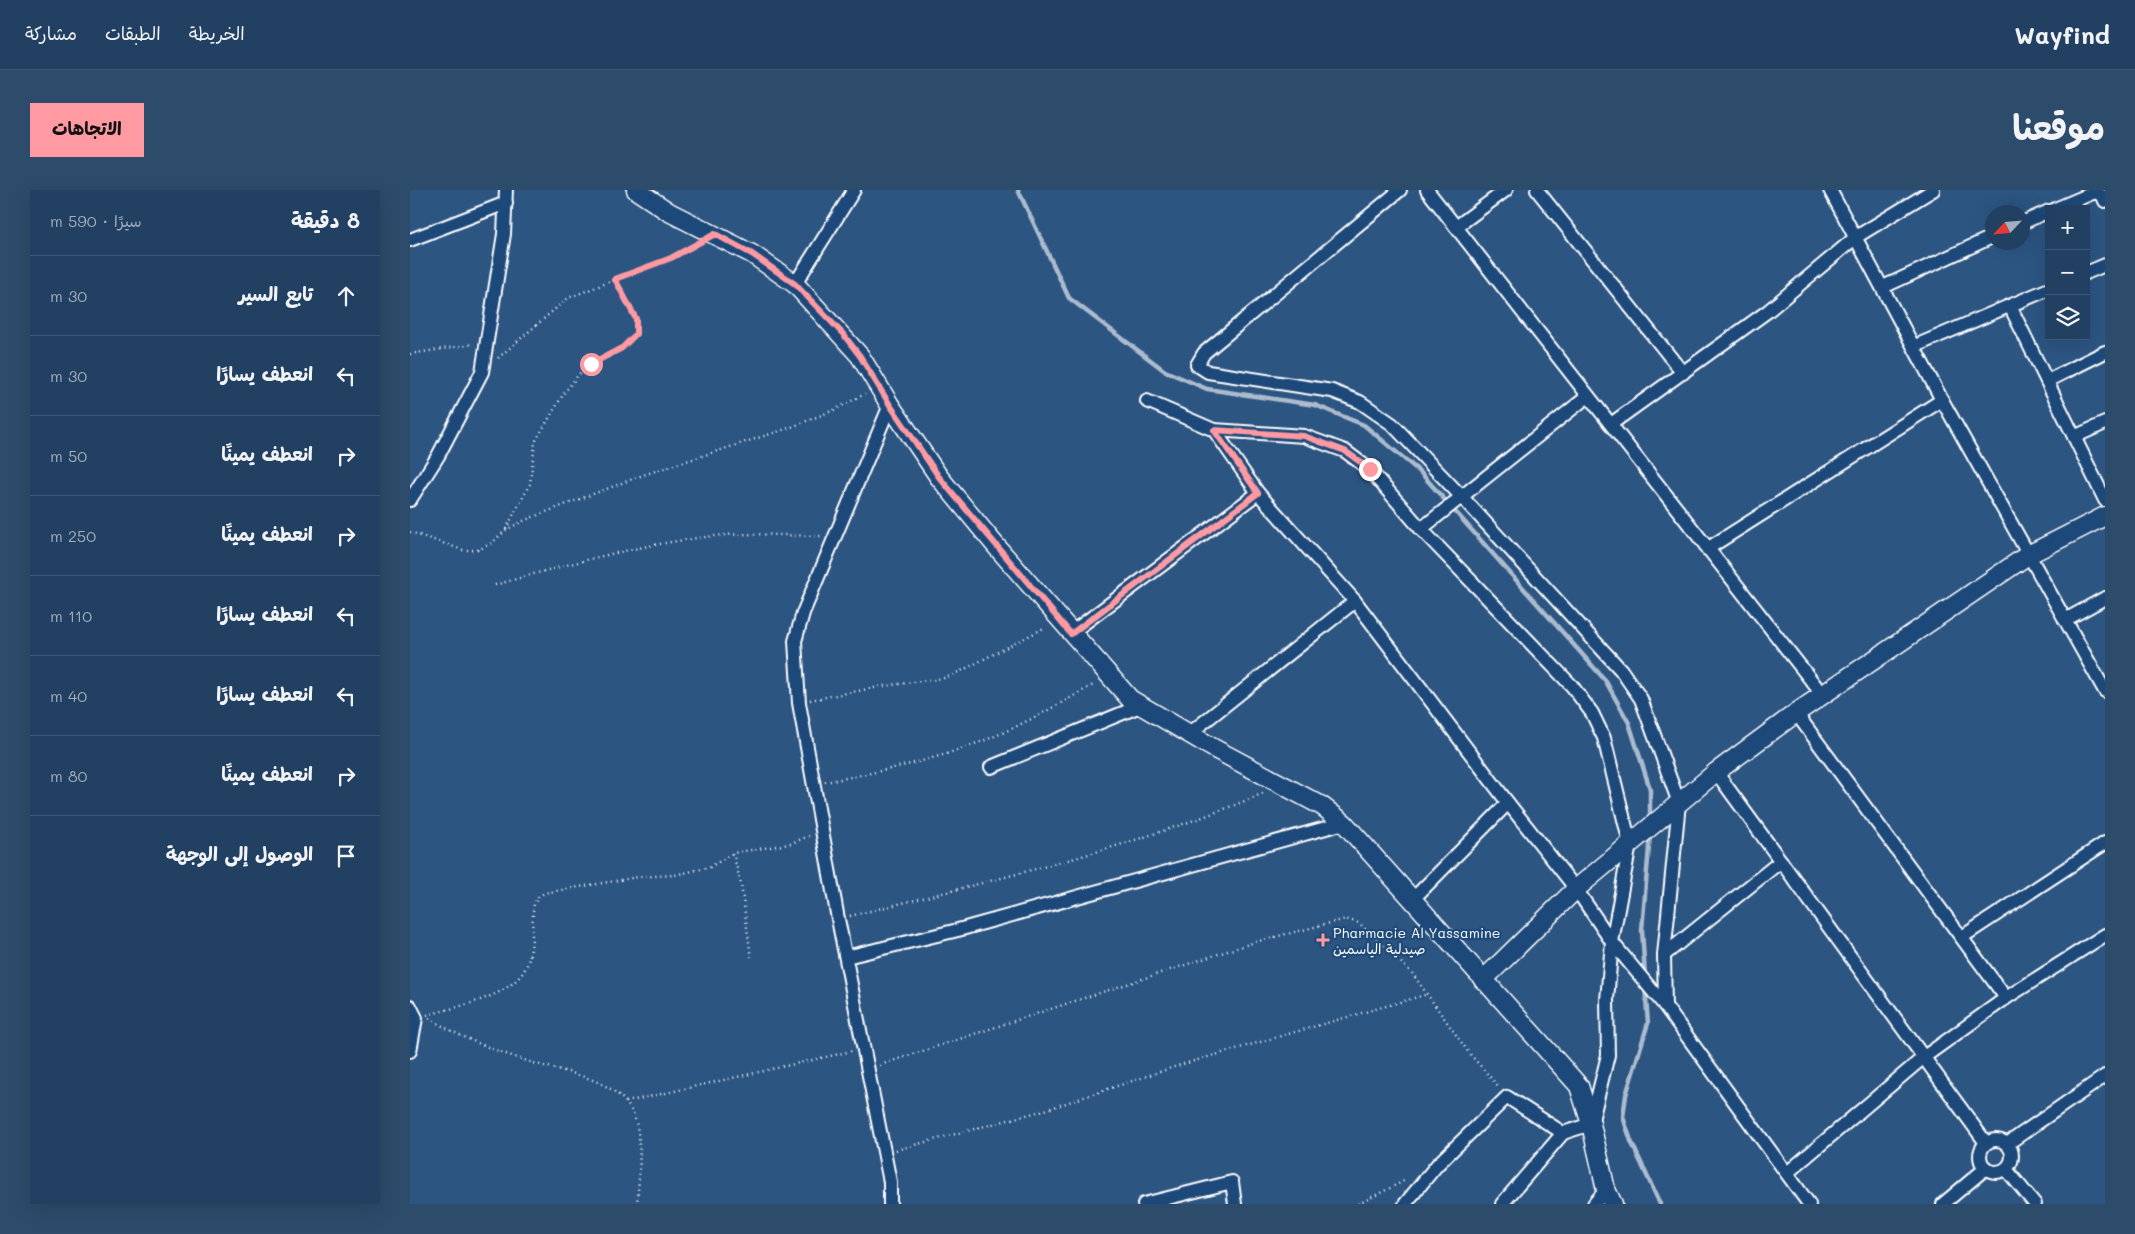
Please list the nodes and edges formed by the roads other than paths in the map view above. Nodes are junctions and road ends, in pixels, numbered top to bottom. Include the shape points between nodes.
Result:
1 (506, 190) edge
2 (636, 190) edge
3 (854, 190) edge
4 (1400, 190) edge
5 (1427, 190) edge
6 (1506, 190) edge
7 (1537, 190) edge
8 (1830, 190) edge
9 (1933, 190) edge
10 (2105, 201) edge
11 (506, 203) junction
12 (2064, 205) edge
13 (2045, 213) edge
14 (2030, 219) edge
15 (1456, 227) junction
16 (1856, 237) junction
17 (410, 240) edge
18 (1985, 240) edge
19 (2105, 265) edge
20 (2090, 271) edge
21 (795, 284) junction
22 (1883, 287) junction
23 (2045, 291) edge
24 (2010, 306) junction
25 (1915, 346) junction
26 (2105, 352) edge
27 (1683, 373) junction
28 (2047, 381) junction
29 (1588, 396) junction
30 (1942, 400) junction
31 (1147, 401) dead end
32 (890, 405) junction
33 (2105, 423) edge
34 (1611, 424) junction
35 (1214, 430) junction
36 (2074, 437) junction
37 (1258, 493) junction
38 (1459, 498) junction
39 (410, 500) edge
40 (2105, 500) edge
41 (2105, 516) edge
42 (1421, 529) junction
43 (1707, 549) junction
44 (2028, 555) junction
45 (2105, 598) edge
46 (1355, 601) junction
47 (2065, 620) junction
48 (1071, 634) junction
49 (2105, 691) edge
50 (1822, 694) junction
51 (1140, 706) junction
52 (1796, 712) junction
53 (1189, 734) junction
54 (991, 767) dead end
55 (1716, 772) junction
56 (1508, 803) junction
57 (1674, 808) junction
58 (1344, 823) junction
59 (1635, 840) junction
60 (2105, 843) edge
61 (1781, 861) junction
62 (1576, 888) junction
63 (1413, 899) junction
64 (2105, 935) edge
65 (1962, 937) junction
66 (1612, 942) junction
67 (1664, 955) junction
68 (846, 957) junction
69 (1483, 980) junction
70 (2006, 998) junction
71 (410, 1006) edge
72 (1665, 1006) junction
73 (410, 1050) edge
74 (1924, 1057) junction
75 (2105, 1076) edge
76 (1591, 1124) junction
77 (1563, 1133) junction
78 (1986, 1144) junction
79 (2008, 1144) junction
80 (1986, 1168) junction
81 (2006, 1169) junction
82 (1787, 1173) junction
83 (1609, 1197) edge
84 (890, 1204) edge
85 (1144, 1204) edge
86 (1235, 1204) edge
87 (1405, 1204) edge
88 (1502, 1204) edge
89 (1594, 1204) edge
90 (1809, 1204) edge
91 (1943, 1204) edge
92 (2035, 1204) edge

1 - 11 street
2 - 21 street via 669,212 752,254
3 - 21 street
4 - 38 street via 1204,353 1197,365 1208,372 1332,391 1360,402 1392,424
5 - 15 street
6 - 15 street
7 - 27 street
8 - 16 street
9 - 16 street
10 - 12 street via 2095,192
11 - 17 street
11 - 39 street via 482,372
13 - 14 street
15 - 29 street
16 - 22 street
16 - 27 street via 1768,311
18 - 22 street
19 - 20 street
21 - 32 street via 843,334
22 - 25 street
23 - 24 street
24 - 25 street
24 - 28 street
25 - 30 street
26 - 28 street
27 - 34 street
28 - 36 street
29 - 34 street
29 - 38 street
30 - 43 street
30 - 44 street
31 - 35 street
32 - 48 street via 939,477
32 - 68 street via 803,612 795,641 799,703
33 - 36 street
34 - 43 street
35 - 37 street
35 - 42 street via 1304,436 1345,451 1370,469
36 - 40 street
37 - 46 street
37 - 48 street
38 - 42 street
38 - 57 street via 1621,670 1641,699
41 - 44 street
42 - 59 street via 1572,686 1592,714 1604,738
43 - 50 street
44 - 47 street
44 - 50 street
45 - 47 street
46 - 53 street
46 - 56 street
47 - 49 street
48 - 51 street
50 - 52 street
51 - 53 street
51 - 54 street
52 - 55 street
52 - 65 street
53 - 58 street via 1284,784
55 - 57 street
55 - 61 street
56 - 62 street
56 - 63 street
57 - 59 street
57 - 67 street
58 - 63 street
58 - 68 street via 958,930
59 - 62 street
59 - 66 street
60 - 65 street
61 - 67 street
61 - 74 street
62 - 66 street
62 - 69 street
63 - 69 street
64 - 70 street
65 - 70 street
66 - 72 street
66 - 76 street via 1607,1000 1608,1056
67 - 72 street
68 - 84 street via 885,1153
69 - 76 street via 1579,1086
70 - 74 street
71 - 73 street via 416,1018
72 - 82 street
74 - 78 street
74 - 82 street
75 - 79 street
76 - 77 street
76 - 83 street
77 - 87 street via 1507,1097 1437,1165
77 - 88 street
78 - 79 street via 1997,1140
78 - 80 street via 1980,1153
79 - 81 street via 2013,1154
80 - 81 street via 1996,1172
80 - 91 street
81 - 92 street
82 - 90 street
83 - 89 street
85 - 86 street via 1232,1182

